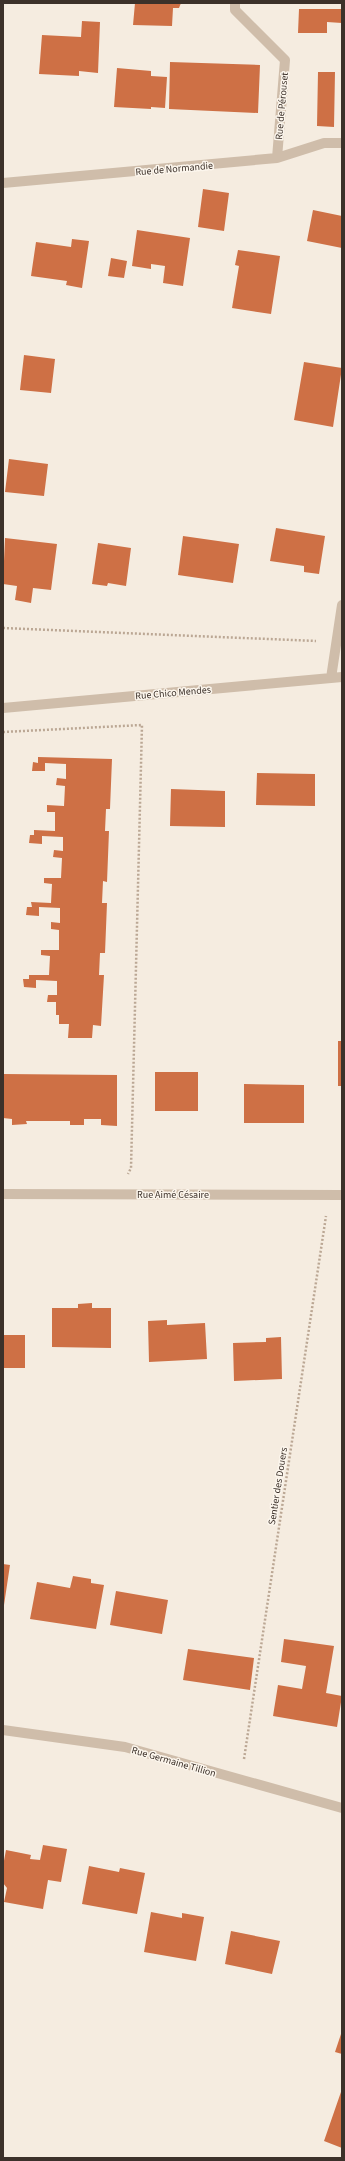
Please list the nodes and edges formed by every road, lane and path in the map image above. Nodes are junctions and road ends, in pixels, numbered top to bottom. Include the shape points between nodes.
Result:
1 (235, 3) edge
2 (342, 143) edge
3 (277, 158) junction
4 (3, 183) edge
5 (342, 605) edge
6 (3, 628) edge
7 (336, 642) junction
8 (342, 676) edge
9 (331, 678) junction
10 (3, 708) edge
11 (3, 732) edge
12 (3, 1194) edge
13 (126, 1194) junction
14 (329, 1195) junction
15 (342, 1195) edge
16 (3, 1730) edge
17 (241, 1779) junction
18 (342, 1808) edge

1 - 3 street, Rue de Pérouset via 235,10 285,60
2 - 3 street, Rue de Normandie via 324,144
3 - 4 street, Rue de Normandie
5 - 7 street
6 - 7 path
7 - 9 street
8 - 9 street, Rue Chico Mendes
9 - 10 street, Rue Chico Mendes
11 - 13 path via 142,725 131,1168 126,1178
12 - 13 street, Rue Aimé Césaire
13 - 14 street, Rue Aimé Césaire
14 - 15 street, Rue Aimé Césaire
14 - 17 path, Sentier des Douers
16 - 17 street, Rue Germaine Tillion via 125,1747
17 - 18 street, Rue Germaine Tillion

